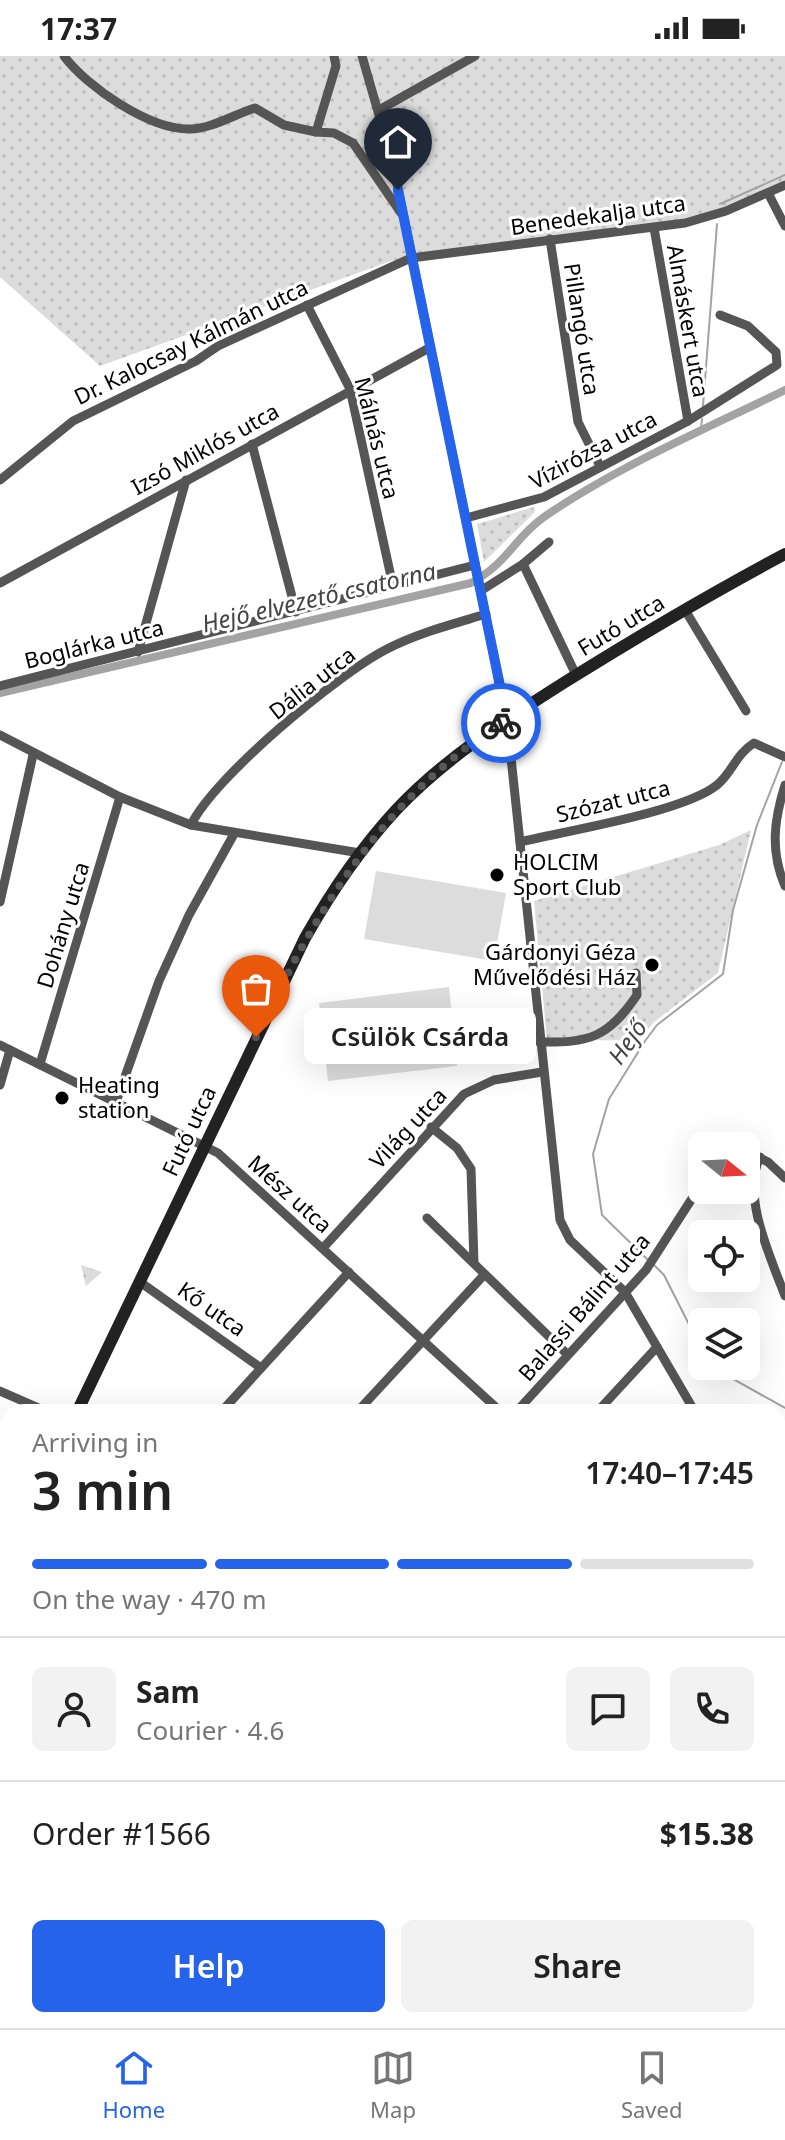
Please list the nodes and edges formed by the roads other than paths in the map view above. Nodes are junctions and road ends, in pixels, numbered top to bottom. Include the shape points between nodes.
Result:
1 (64, 56) edge
2 (334, 56) edge
3 (362, 56) edge
4 (475, 56) edge
5 (379, 110) junction
6 (316, 132) junction
7 (785, 185) edge
8 (768, 193) junction
9 (403, 216) junction
10 (785, 226) edge
11 (654, 228) junction
12 (550, 239) junction
13 (411, 258) junction
14 (307, 305) junction
15 (720, 315) dead end
16 (429, 348) junction
17 (350, 389) junction
18 (688, 421) junction
19 (252, 444) junction
20 (600, 466) junction
21 (0, 480) edge
22 (186, 480) junction
23 (466, 518) junction
24 (549, 542) dead end
25 (785, 554) edge
26 (523, 564) junction
27 (476, 568) junction
28 (0, 583) edge
29 (393, 586) junction
30 (482, 590) junction
31 (685, 610) junction
32 (296, 612) junction
33 (486, 614) junction
34 (138, 652) junction
35 (576, 675) junction
36 (0, 686) edge
37 (746, 711) dead end
38 (507, 720) junction
39 (0, 735) edge
40 (33, 755) junction
41 (783, 756) edge
42 (785, 785) edge
43 (120, 797) junction
44 (191, 825) junction
45 (234, 834) junction
46 (520, 842) junction
47 (360, 853) junction
48 (785, 886) edge
49 (0, 902) edge
50 (636, 973) dead end
51 (539, 1042) junction
52 (5, 1048) edge
53 (40, 1064) junction
54 (542, 1072) junction
55 (0, 1085) edge
56 (116, 1102) junction
57 (431, 1127) junction
58 (205, 1146) junction
59 (760, 1157) edge
60 (785, 1178) edge
61 (689, 1204) edge
62 (757, 1204) edge
63 (427, 1218) dead end
64 (323, 1248) junction
65 (474, 1263) junction
66 (349, 1272) junction
67 (484, 1275) junction
68 (140, 1282) junction
69 (625, 1292) junction
70 (785, 1296) edge
71 (422, 1339) junction
72 (657, 1347) junction
73 (567, 1354) junction
74 (261, 1368) junction
75 (0, 1391) edge
76 (30, 1404) edge
77 (81, 1404) edge
78 (228, 1404) edge
79 (364, 1404) edge
80 (492, 1404) edge
81 (523, 1404) edge
82 (604, 1404) edge
83 (690, 1404) edge

1 - 6 street via 96,90 175,127 202,128 255,108 284,125
2 - 6 street via 336,66
3 - 5 street
4 - 5 street
5 - 9 street
6 - 9 street via 334,133 353,143
7 - 8 street, Benedekalja utca
8 - 10 street
8 - 11 street, Benedekalja utca via 726,211
9 - 13 street
11 - 12 street, Benedekalja utca
11 - 18 street, Almáskert utca
12 - 13 street, Benedekalja utca
12 - 20 street, Pillangó utca via 578,422
13 - 14 street, Dr. Kalocsay Kálmán utca
13 - 16 street
14 - 17 street, Málnás utca
14 - 21 street, Dr. Kalocsay Kálmán utca via 73,421
15 - 18 street, Vízirózsa utca via 748,326 776,352 777,365
16 - 17 street, Izsó Miklós utca
16 - 23 street
17 - 19 street, Izsó Miklós utca
17 - 29 street, Málnás utca
18 - 20 street, Vízirózsa utca
19 - 22 street, Izsó Miklós utca
19 - 32 street
20 - 23 street, Vízirózsa utca via 526,505
22 - 28 street, Izsó Miklós utca
22 - 34 street
23 - 27 street
24 - 26 street
25 - 31 main road, Futó utca
26 - 30 street
26 - 35 street
27 - 29 street, Boglárka utca
27 - 30 street
29 - 32 street, Boglárka utca
30 - 33 street
31 - 35 main road, Futó utca
31 - 37 street, Futó utca
32 - 34 street, Boglárka utca
33 - 38 street
33 - 44 street, Dália utca via 386,650 332,686 213,792
34 - 36 street, Boglárka utca
35 - 38 main road, Futó utca
38 - 46 street
38 - 47 main road, Futó utca via 427,781
39 - 40 street
40 - 43 street
40 - 49 street
41 - 46 street, Szózat utca via 754,743 717,785 680,804
42 - 48 street via 774,818 774,851
43 - 44 street
43 - 53 street, Dohány utca
44 - 45 street
45 - 47 street
45 - 56 street via 159,981
46 - 51 street
47 - 58 main road, Futó utca via 305,938
50 - 51 street via 637,995 614,1025 588,1040
51 - 54 street
52 - 53 street, Mész utca
52 - 55 street
53 - 56 street, Mész utca
54 - 57 street, Világ utca via 472,1088
54 - 69 street via 560,1220 570,1240
56 - 58 street, Mész utca
57 - 64 street, Világ utca
57 - 65 street via 457,1148 471,1169
58 - 64 street, Mész utca
58 - 68 main road, Futó utca
59 - 60 street
61 - 69 street, Balassi Bálint utca via 646,1270
62 - 70 street via 761,1233
63 - 65 street
64 - 66 street, Mész utca
65 - 67 street
66 - 71 street, Mész utca
66 - 74 street
67 - 71 street
67 - 73 street
68 - 74 street, Kő utca
68 - 77 main road, Futó utca
69 - 72 street
69 - 73 street, Balassi Bálint utca
71 - 79 street
71 - 80 street, Mész utca
72 - 82 street
72 - 83 street
73 - 81 street, Balassi Bálint utca
74 - 78 street
75 - 76 street

